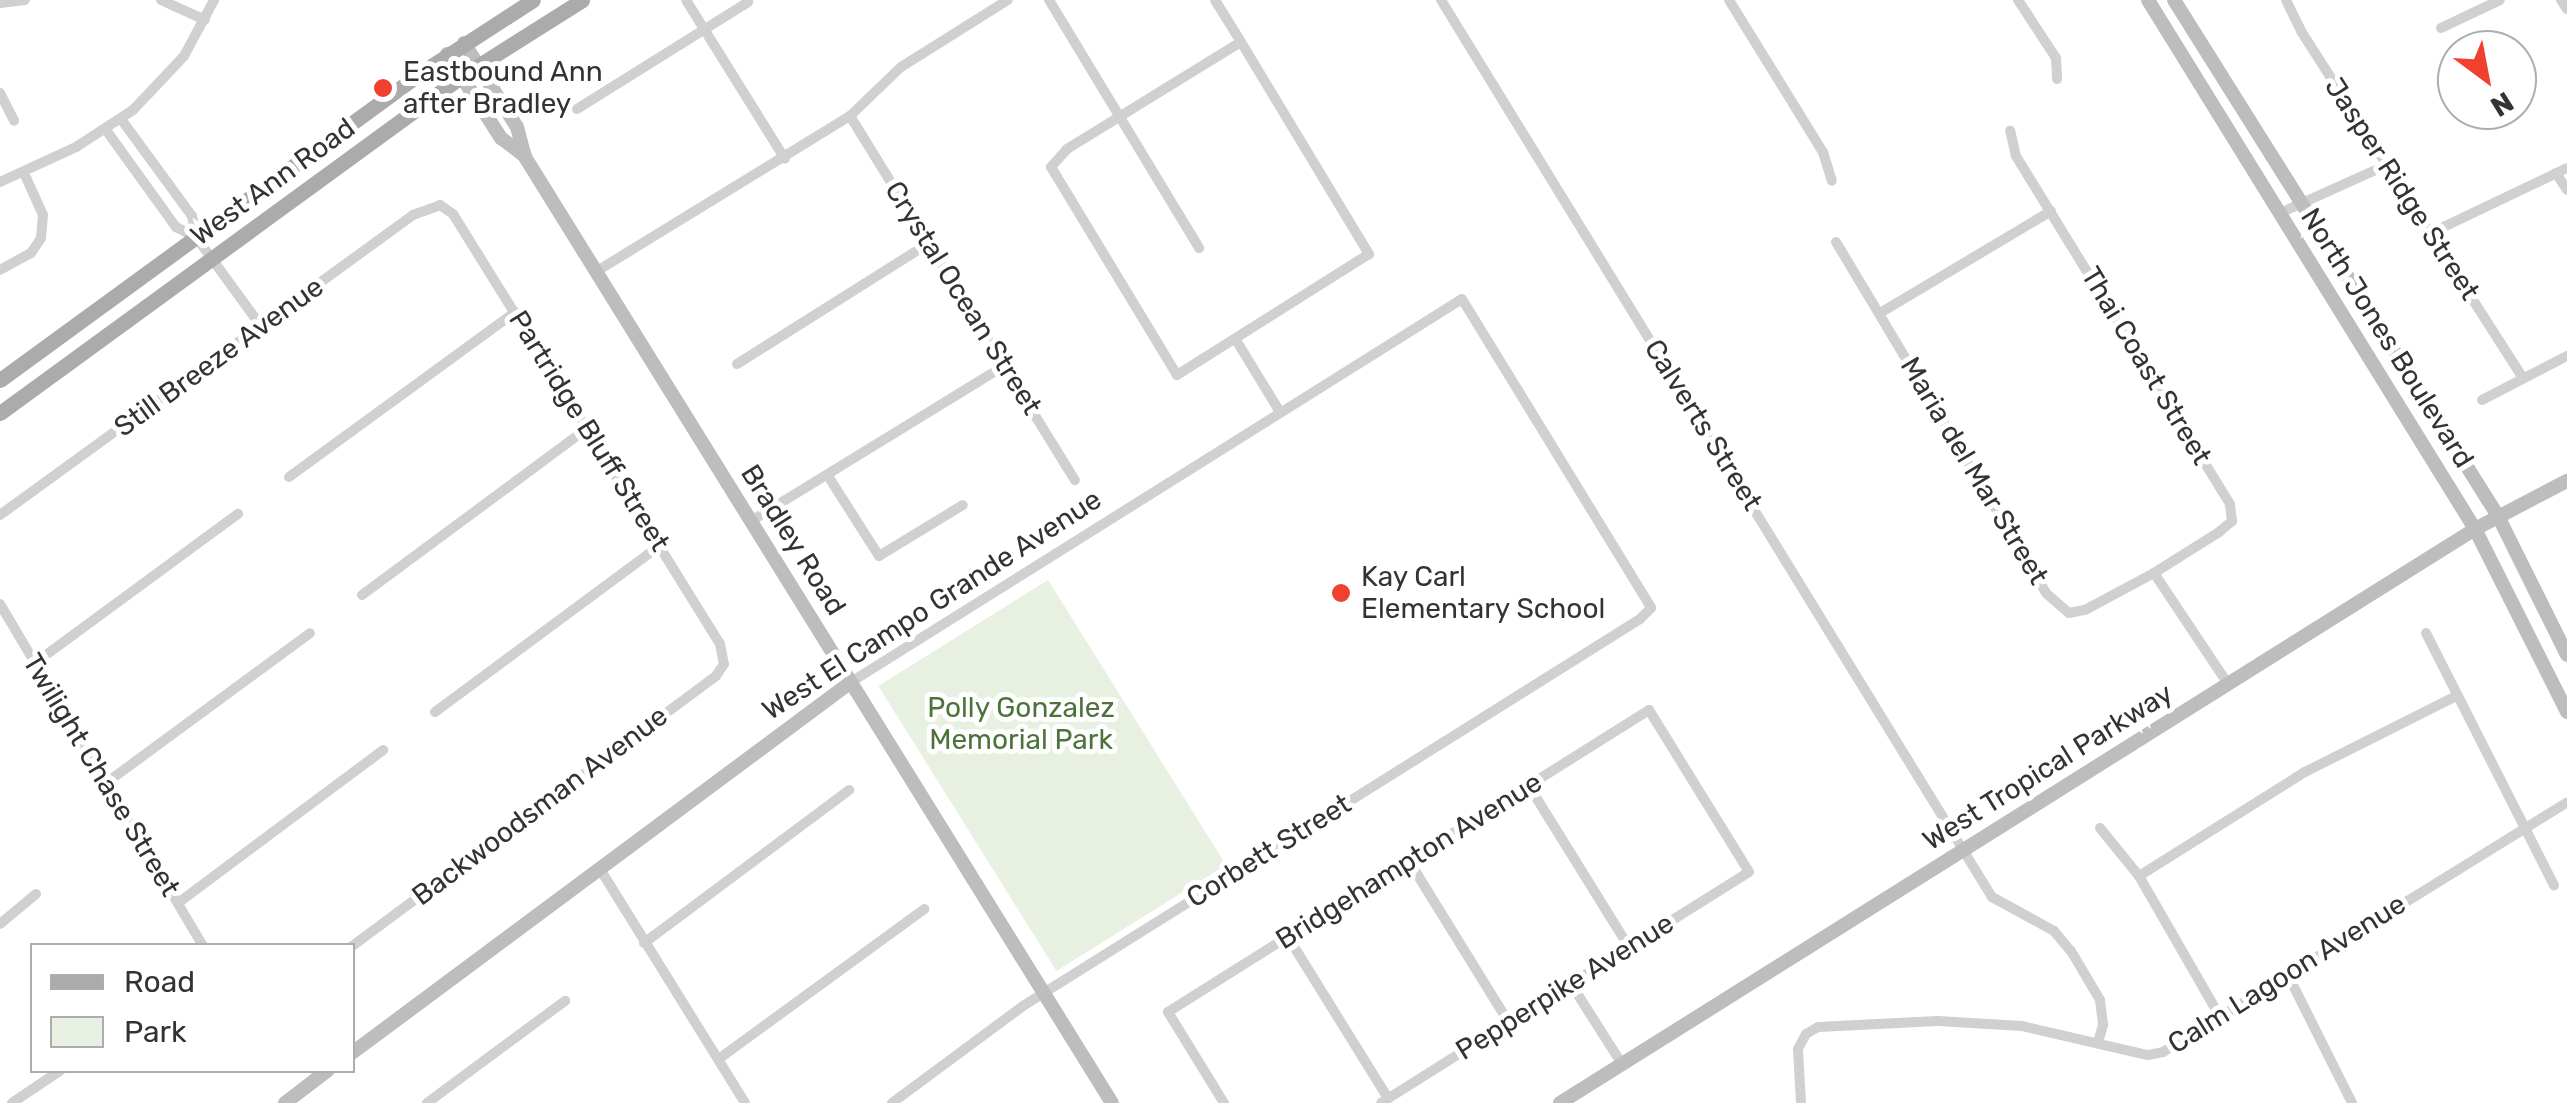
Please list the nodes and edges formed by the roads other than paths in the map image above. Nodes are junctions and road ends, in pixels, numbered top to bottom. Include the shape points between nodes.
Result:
1 (25, 0) edge
2 (162, 0) edge
3 (214, 0) edge
4 (532, 0) edge
5 (582, 0) edge
6 (686, 0) edge
7 (1008, 0) edge
8 (1049, 0) edge
9 (1215, 0) edge
10 (1441, 0) edge
11 (1729, 0) edge
12 (2018, 0) edge
13 (2148, 0) edge
14 (2174, 0) edge
15 (2286, 0) edge
16 (2500, 0) edge
17 (2562, 0) edge
18 (748, 2) edge
19 (0, 3) edge
20 (2567, 9) edge
21 (206, 20) junction
22 (2441, 28) dead end
23 (705, 29) junction
24 (1241, 42) junction
25 (464, 43) junction
26 (447, 54) junction
27 (478, 66) junction
28 (462, 76) junction
29 (2057, 79) dead end
30 (0, 93) edge
31 (577, 109) dead end
32 (850, 116) junction
33 (1121, 116) junction
34 (121, 119) junction
35 (14, 121) dead end
36 (106, 130) junction
37 (2010, 131) dead end
38 (526, 156) junction
39 (784, 159) junction
40 (2387, 165) junction
41 (2562, 171) edge
42 (24, 173) junction
43 (1832, 180) dead end
44 (0, 182) edge
45 (2567, 190) edge
46 (2300, 204) junction
47 (440, 206) joint
48 (2051, 211) junction
49 (2280, 213) junction
50 (2432, 232) junction
51 (196, 237) junction
52 (1836, 242) dead end
53 (930, 244) junction
54 (1199, 248) dead end
55 (212, 258) junction
56 (0, 270) edge
57 (597, 272) junction
58 (515, 312) junction
59 (1880, 314) junction
60 (261, 326) junction
61 (1236, 340) junction
62 (2567, 356) edge
63 (737, 364) dead end
64 (1004, 366) junction
65 (2522, 377) junction
66 (0, 380) edge
67 (2482, 400) dead end
68 (1280, 412) junction
69 (0, 413) edge
70 (588, 428) junction
71 (828, 476) junction
72 (289, 477) dead end
73 (1075, 480) dead end
74 (2567, 481) edge
75 (963, 505) dead end
76 (238, 514) dead end
77 (0, 515) edge
78 (2498, 516) junction
79 (751, 521) junction
80 (2475, 530) junction
81 (659, 546) junction
82 (2154, 572) junction
83 (362, 595) dead end
84 (0, 604) edge
85 (1651, 608) joint
86 (310, 632) dead end
87 (2426, 632) dead end
88 (2567, 655) edge
89 (35, 663) junction
90 (724, 664) joint
91 (851, 682) junction
92 (2228, 684) junction
93 (2458, 695) junction
94 (435, 712) dead end
95 (2567, 712) edge
96 (383, 750) dead end
97 (106, 782) junction
98 (1529, 786) junction
99 (849, 790) dead end
100 (2567, 802) edge
101 (2526, 826) junction
102 (2100, 828) dead end
103 (1964, 849) junction
104 (1408, 861) junction
105 (600, 868) junction
106 (1749, 872) joint
107 (2139, 876) junction
108 (2554, 886) dead end
109 (36, 894) dead end
110 (178, 903) junction
111 (924, 908) dead end
112 (0, 924) edge
113 (1288, 936) junction
114 (201, 943) edge
115 (644, 943) junction
116 (355, 944) edge
117 (1629, 947) junction
118 (2288, 974) junction
119 (1571, 984) junction
120 (1044, 994) junction
121 (565, 1001) dead end
122 (2220, 1017) junction
123 (1509, 1023) junction
124 (2098, 1043) junction
125 (355, 1050) edge
126 (720, 1058) junction
127 (1622, 1064) junction
128 (57, 1073) edge
129 (324, 1073) edge
130 (291, 1101) edge
131 (1385, 1101) edge
132 (12, 1103) edge
133 (427, 1103) edge
134 (746, 1103) edge
135 (892, 1103) edge
136 (1112, 1103) edge
137 (1224, 1103) edge
138 (1560, 1103) edge
139 (1801, 1103) edge
140 (2352, 1103) edge

1 - 19 street
2 - 21 street
3 - 21 street
4 - 25 main road, West Ann Road
5 - 27 main road, West Ann Road
6 - 23 street
7 - 32 street via 900,66
8 - 33 street
9 - 24 street
10 - 103 street, Calverts Street
11 - 43 street via 1822,152
12 - 29 street via 2056,58
13 - 49 main road, North Jones Boulevard
14 - 46 main road, North Jones Boulevard
15 - 40 street, Jasper Ridge Street
16 - 22 street
17 - 20 street
18 - 23 street
21 - 34 street via 166,79
23 - 31 street
23 - 39 street
24 - 33 street
24 - 61 street via 1370,254
25 - 26 main road, West Ann Road
25 - 27 main road, Bradley Road
26 - 28 main road, Bradley Road
26 - 51 main road, West Ann Road
27 - 28 main road, West Ann Road
27 - 38 main road, Bradley Road via 518,128
28 - 38 main road, Bradley Road via 502,138
28 - 55 main road, West Ann Road
30 - 35 street
32 - 39 street
32 - 53 street, Crystal Ocean Street
33 - 54 street
33 - 61 street via 1067,149 1051,167 1177,375
34 - 36 street
34 - 51 street via 192,216
36 - 42 street
36 - 51 street via 176,227
37 - 48 street, Thai Coast Street via 2016,156
38 - 57 main road, Bradley Road
39 - 57 street
40 - 46 street
40 - 50 street, Jasper Ridge Street
41 - 45 street
41 - 50 street
42 - 44 street
42 - 56 street via 43,214 42,238 31,253
46 - 49 street
46 - 78 main road, North Jones Boulevard
47 - 58 street, Partridge Bluff Street via 453,214
47 - 60 street, Still Breeze Avenue via 413,215
48 - 59 street
48 - 82 street, Thai Coast Street via 2230,504 2232,521
49 - 80 main road, North Jones Boulevard
50 - 65 street, Jasper Ridge Street
51 - 55 street
51 - 66 main road, West Ann Road
52 - 59 street, Maria del Mar Street
53 - 63 street
53 - 64 street, Crystal Ocean Street
55 - 60 street
55 - 69 main road, West Ann Road
57 - 79 main road, Bradley Road
58 - 70 street, Partridge Bluff Street
58 - 72 street
59 - 82 street, Maria del Mar Street via 2047,594 2069,613 2084,610
60 - 77 street, Still Breeze Avenue
61 - 68 street
62 - 65 street
64 - 71 street
64 - 73 street, Crystal Ocean Street
65 - 67 street
68 - 85 street, West El Campo Grande Avenue via 1462,299
68 - 91 street, West El Campo Grande Avenue
70 - 81 street, Partridge Bluff Street
70 - 83 street
71 - 75 street via 879,556
71 - 79 street
74 - 78 main road, West Tropical Parkway
76 - 89 street
78 - 80 main road, West Tropical Parkway
78 - 88 main road, North Jones Boulevard
79 - 91 main road, Bradley Road
80 - 92 main road, West Tropical Parkway
80 - 95 main road, North Jones Boulevard
81 - 90 street, Partridge Bluff Street via 720,644
81 - 94 street
82 - 92 street
84 - 89 street, Twilight Chase Street
85 - 120 street, Corbett Street
86 - 97 street
87 - 93 street
89 - 97 street, Twilight Chase Street
90 - 116 street, Backwoodsman Avenue
91 - 105 main road, West El Campo Grande Avenue
91 - 120 main road, Bradley Road
92 - 103 main road, West Tropical Parkway
93 - 101 street
93 - 107 street via 2304,772
96 - 110 street
97 - 110 street, Twilight Chase Street
98 - 104 street, Bridgehampton Avenue
98 - 106 street, Bridgehampton Avenue via 1649,710
98 - 117 street
99 - 115 street
100 - 101 street, Calm Lagoon Avenue
101 - 108 street
101 - 118 street, Calm Lagoon Avenue
102 - 107 street
103 - 124 street, Calverts Street via 1992,897 2054,931 2072,951 2100,1000
103 - 127 main road, West Tropical Parkway
104 - 113 street, Bridgehampton Avenue
104 - 123 street
105 - 115 street
105 - 125 main road, West El Campo Grande Avenue
106 - 117 street, Pepperpike Avenue
107 - 122 street
109 - 112 street
110 - 114 street, Twilight Chase Street
111 - 126 street
113 - 131 street
113 - 137 street, Bridgehampton Avenue via 1168,1012
115 - 126 street
117 - 119 street, Pepperpike Avenue
118 - 122 street, Calm Lagoon Avenue
118 - 140 street
119 - 123 street, Pepperpike Avenue
119 - 127 street
120 - 135 street, Corbett Street
120 - 136 main road, Bradley Road
121 - 133 street
122 - 124 street, Calm Lagoon Avenue via 2163,1052 2148,1055
123 - 131 street, Pepperpike Avenue
124 - 139 street, Calm Lagoon Avenue via 2022,1026 1938,1020 1818,1026 1798,1048
126 - 134 street
127 - 138 main road, West Tropical Parkway
128 - 132 street
129 - 130 main road

